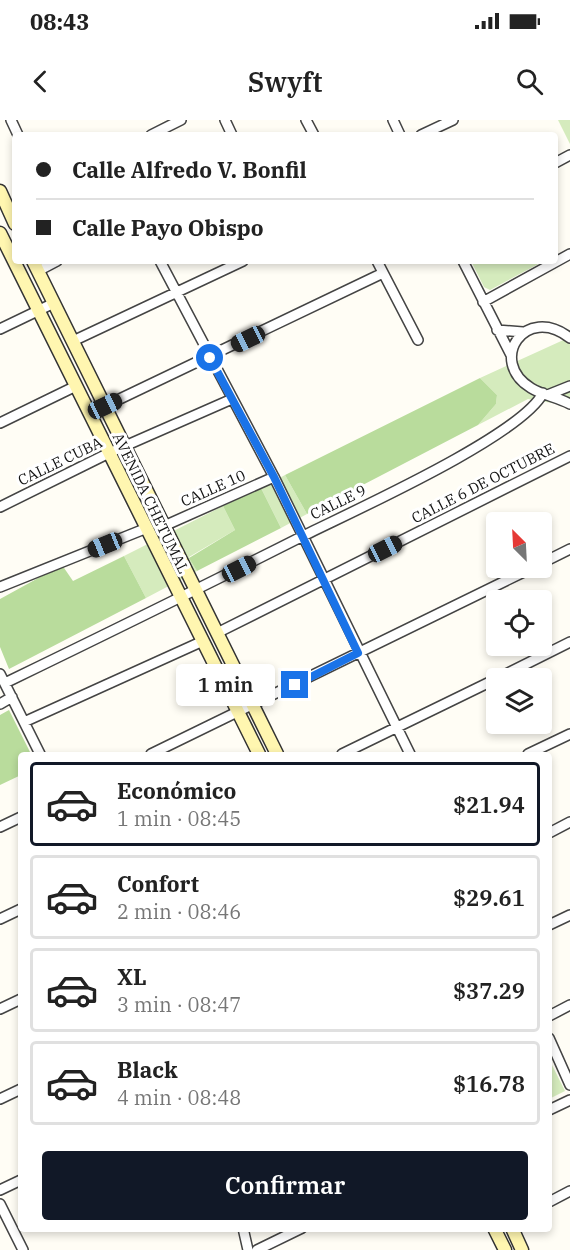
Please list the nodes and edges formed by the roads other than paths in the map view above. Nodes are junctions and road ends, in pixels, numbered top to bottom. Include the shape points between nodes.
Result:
1 (181, 120) edge
2 (453, 120) edge
3 (158, 132) edge
4 (427, 132) edge
5 (0, 191) edge
6 (12, 219) edge
7 (0, 235) edge
8 (12, 258) edge
9 (15, 264) edge
10 (162, 264) edge
11 (237, 264) edge
12 (378, 264) edge
13 (464, 264) edge
14 (552, 264) edge
15 (35, 266) edge
16 (383, 273) junction
17 (176, 293) junction
18 (483, 302) junction
19 (54, 303) junction
20 (39, 310) junction
21 (0, 329) edge
22 (497, 330) junction
23 (523, 332) junction
24 (570, 338) edge
25 (418, 340) dead end
26 (73, 341) junction
27 (511, 356) junction
28 (210, 358) junction
29 (76, 386) junction
30 (570, 386) edge
31 (547, 394) junction
32 (232, 399) junction
33 (570, 404) edge
34 (105, 406) junction
35 (0, 423) edge
36 (125, 446) junction
37 (109, 453) junction
38 (570, 456) edge
39 (274, 477) junction
40 (0, 507) edge
41 (164, 526) junction
42 (147, 528) junction
43 (303, 536) junction
44 (570, 549) edge
45 (552, 558) edge
46 (511, 578) edge
47 (324, 580) junction
48 (0, 587) edge
49 (197, 591) junction
50 (181, 598) junction
51 (217, 633) junction
52 (203, 641) junction
53 (570, 642) edge
54 (358, 653) junction
55 (517, 668) edge
56 (0, 674) edge
57 (5, 683) junction
58 (486, 684) edge
59 (12, 698) junction
60 (0, 704) edge
61 (253, 706) junction
62 (238, 712) junction
63 (24, 722) junction
64 (397, 728) junction
65 (570, 734) edge
66 (39, 752) edge
67 (155, 752) edge
68 (258, 752) edge
69 (276, 752) edge
70 (346, 752) edge
71 (409, 752) edge
72 (532, 752) edge
73 (18, 818) edge
74 (570, 822) edge
75 (0, 827) edge
76 (552, 831) edge
77 (18, 910) edge
78 (570, 915) edge
79 (0, 919) edge
80 (552, 924) edge
81 (18, 1000) edge
82 (570, 1005) edge
83 (0, 1009) edge
84 (552, 1014) edge
85 (552, 1045) edge
86 (570, 1085) edge
87 (18, 1090) edge
88 (0, 1099) edge
89 (570, 1100) edge
90 (552, 1109) edge
91 (18, 1181) edge
92 (0, 1190) edge
93 (570, 1191) edge
94 (552, 1200) edge
95 (0, 1204) edge
96 (244, 1232) edge
97 (294, 1232) edge
98 (496, 1232) edge
99 (514, 1232) edge
100 (22, 1250) edge
101 (248, 1250) edge
102 (257, 1250) edge
103 (505, 1250) edge
104 (522, 1250) edge

1 - 3 street
2 - 4 street
5 - 6 main road
7 - 8 main road, AVENIDA CHETUMAL
9 - 20 main road, AVENIDA CHETUMAL
10 - 17 street
11 - 17 street
12 - 16 street
13 - 18 street
14 - 18 street
15 - 19 main road, AVENIDA CHETUMAL
16 - 25 street
16 - 28 street
17 - 26 street
17 - 28 street
18 - 22 street
19 - 20 street
19 - 26 main road, AVENIDA CHETUMAL
20 - 21 street
20 - 29 main road, AVENIDA CHETUMAL
22 - 23 street
22 - 27 street
23 - 24 street via 542,326
23 - 27 street via 513,342
26 - 34 main road, AVENIDA CHETUMAL
27 - 31 street via 516,372 529,388
28 - 32 street
28 - 34 street
29 - 35 street
29 - 37 main road, AVENIDA CHETUMAL
30 - 31 street
30 - 33 street
31 - 33 street
31 - 43 street, CALLE 9 via 507,428 395,491
32 - 36 street, CALLE CUBA
32 - 39 street
34 - 36 main road, AVENIDA CHETUMAL
36 - 37 street, CALLE CUBA
36 - 41 main road, AVENIDA CHETUMAL
37 - 40 street, CALLE CUBA
37 - 42 main road, AVENIDA CHETUMAL
38 - 47 street, CALLE 6 DE OCTUBRE
39 - 41 street, CALLE 10
39 - 43 street
41 - 49 main road, AVENIDA CHETUMAL
42 - 48 street
42 - 50 main road, AVENIDA CHETUMAL
43 - 47 street
43 - 49 street, CALLE 9
44 - 45 street
46 - 54 street
47 - 51 street, CALLE 6 DE OCTUBRE
47 - 54 street
49 - 50 street, CALLE 9
49 - 51 main road, AVENIDA CHETUMAL
50 - 52 main road, AVENIDA CHETUMAL
50 - 57 street, CALLE 9
51 - 61 main road, AVENIDA CHETUMAL
52 - 62 main road, AVENIDA CHETUMAL
52 - 63 street
53 - 55 street
54 - 61 street
54 - 64 street
56 - 57 street
57 - 59 street
58 - 64 street
59 - 60 street
59 - 63 street
61 - 62 street
61 - 69 main road, AVENIDA CHETUMAL
62 - 67 street
62 - 68 main road, AVENIDA CHETUMAL
63 - 66 street
64 - 70 street
64 - 71 street
65 - 72 street
73 - 75 street
74 - 76 street
77 - 79 street
78 - 80 street
81 - 83 street
82 - 84 street
85 - 86 street
87 - 88 street
89 - 90 street
91 - 92 street
93 - 94 street
95 - 100 street
96 - 101 street
97 - 102 street
98 - 103 main road
99 - 104 main road

